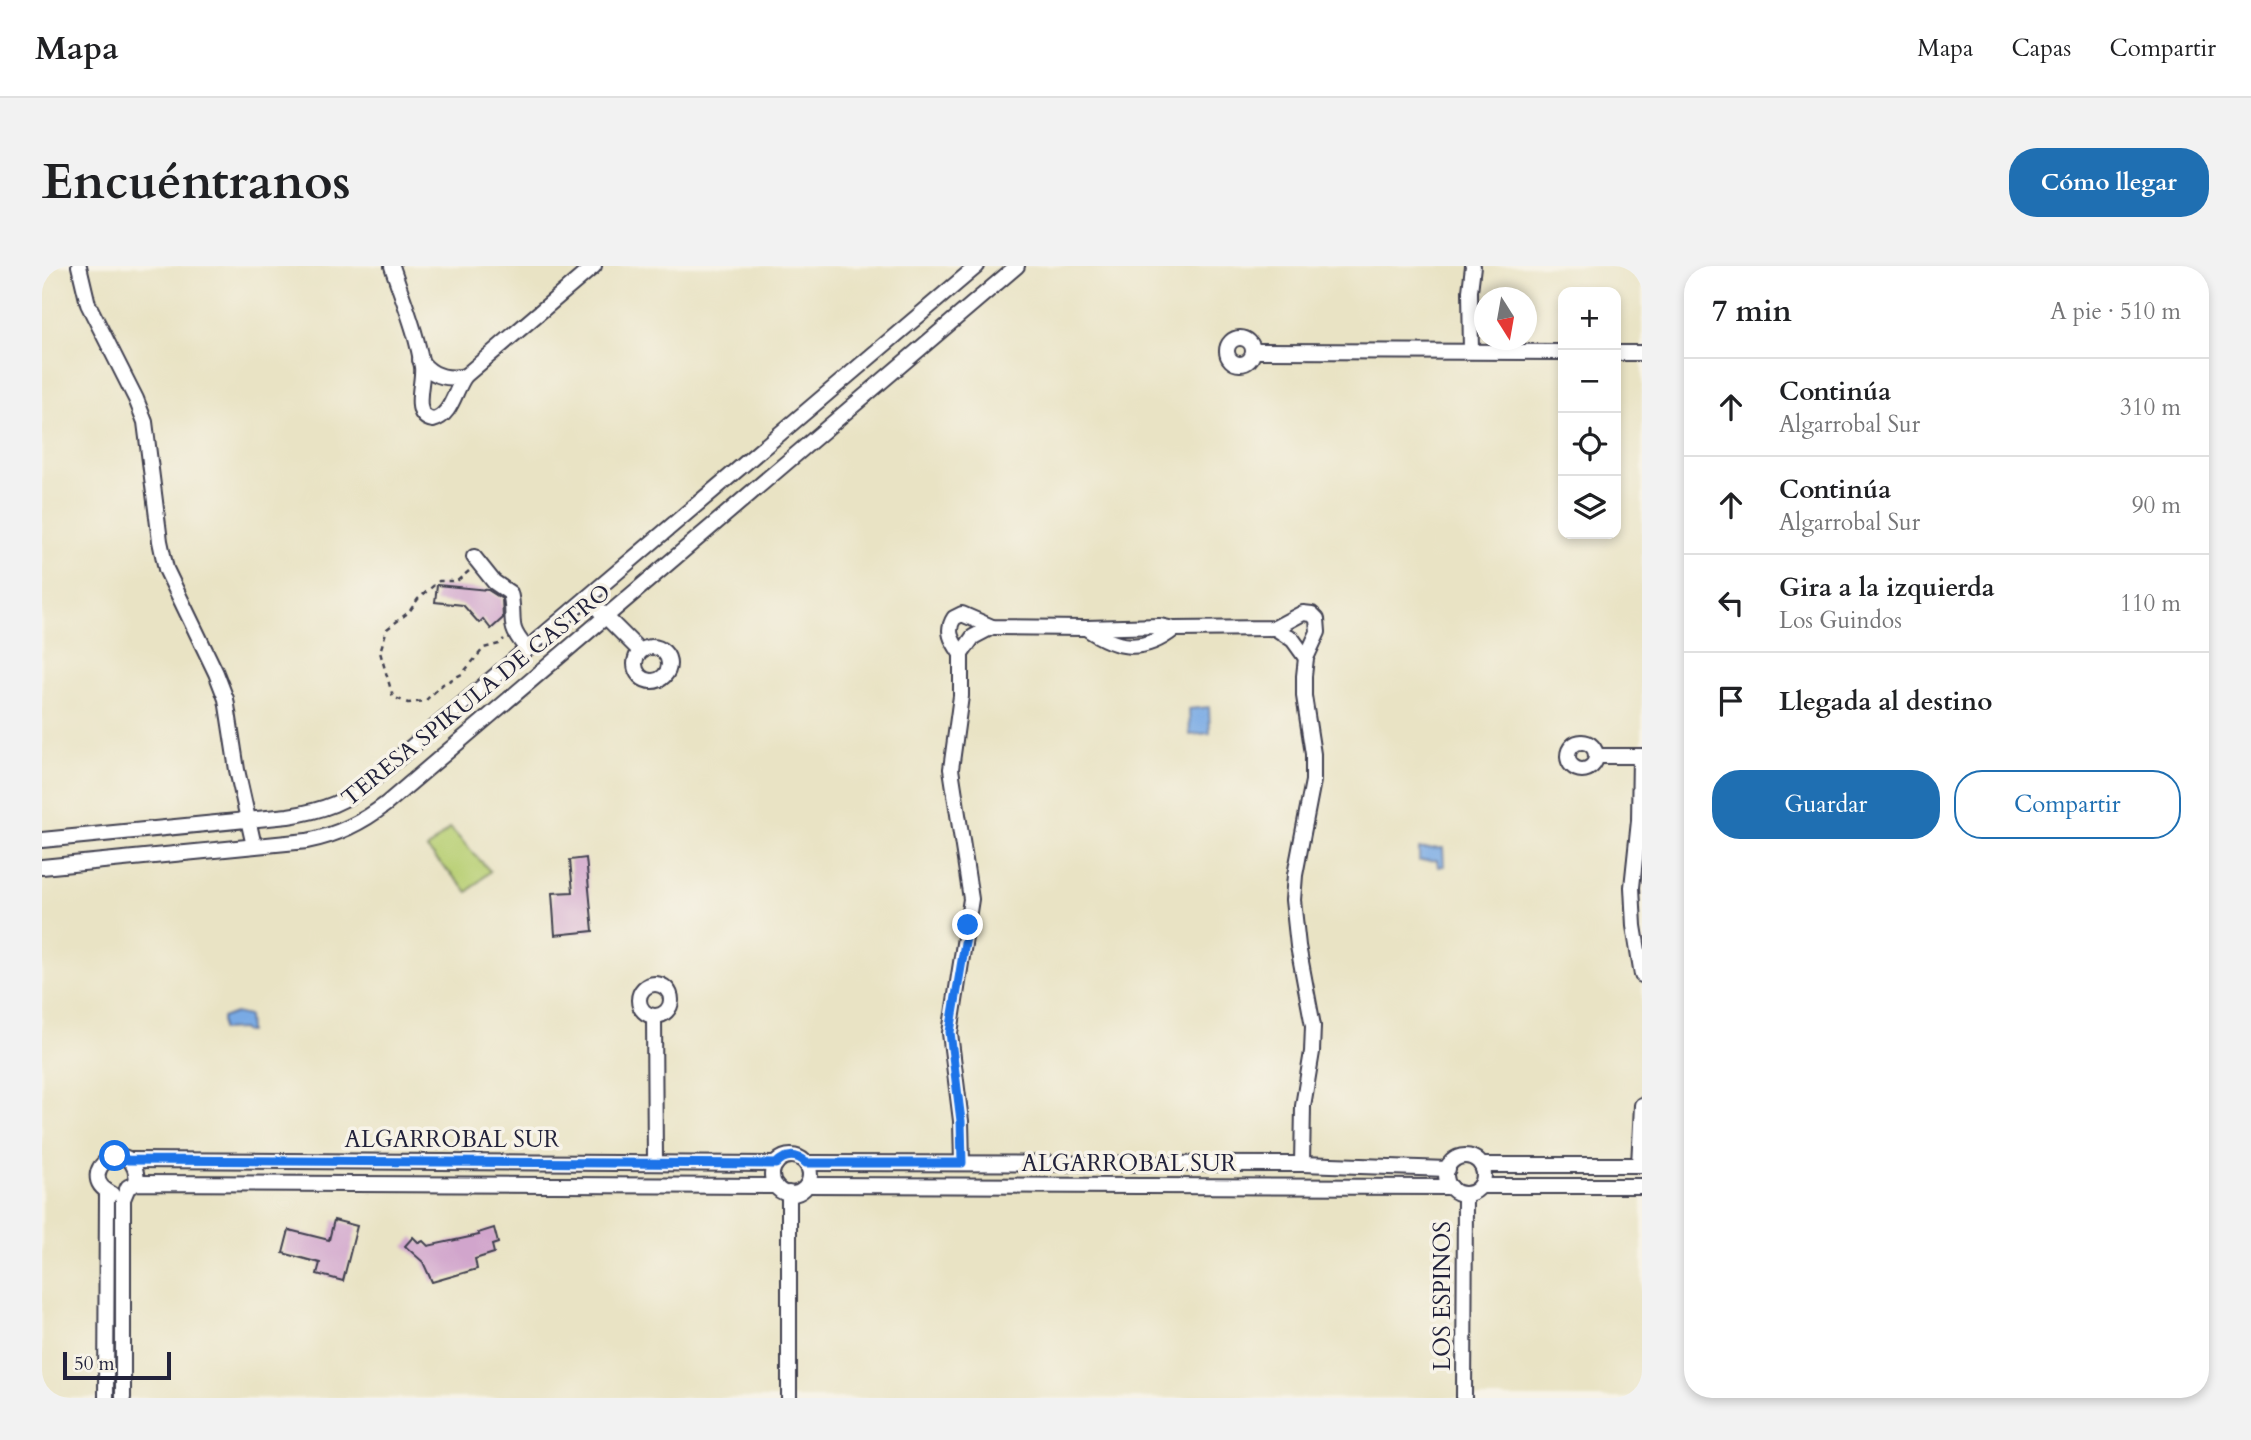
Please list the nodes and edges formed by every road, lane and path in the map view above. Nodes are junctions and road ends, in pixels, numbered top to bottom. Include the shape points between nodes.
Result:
1 (79, 266) edge
2 (393, 266) edge
3 (594, 266) edge
4 (977, 266) edge
5 (1017, 266) edge
6 (1473, 266) edge
7 (1254, 351) dead end
8 (1471, 351) junction
9 (1558, 352) edge
10 (1621, 353) edge
11 (1642, 353) edge
12 (420, 360) junction
13 (850, 374) junction
14 (465, 376) junction
15 (866, 394) junction
16 (476, 560) joint
17 (587, 597) junction
18 (606, 618) junction
19 (992, 626) junction
20 (1275, 628) junction
21 (514, 630) junction
22 (527, 649) junction
23 (640, 651) dead end
24 (961, 654) junction
25 (1306, 658) junction
26 (1595, 756) dead end
27 (1641, 756) edge
28 (250, 820) junction
29 (42, 840) edge
30 (254, 846) junction
31 (42, 867) edge
32 (1642, 975) edge
33 (654, 1016) dead end
34 (1642, 1105) edge
35 (128, 1160) junction
36 (655, 1162) junction
37 (806, 1163) junction
38 (962, 1163) junction
39 (776, 1164) junction
40 (1302, 1164) junction
41 (1641, 1164) edge
42 (1481, 1165) junction
43 (1448, 1169) junction
44 (137, 1182) junction
45 (807, 1185) junction
46 (1481, 1186) junction
47 (1642, 1186) edge
48 (1451, 1187) junction
49 (783, 1190) junction
50 (107, 1191) junction
51 (1465, 1194) junction
52 (123, 1195) junction
53 (106, 1398) edge
54 (123, 1398) edge
55 (789, 1398) edge
56 (1464, 1398) edge

1 - 28 street via 88,304 145,422 166,569 226,699
2 - 12 street
3 - 14 street
4 - 13 street, TERESA SPIKULA DE CASTRO
5 - 15 street, TERESA SPIKULA DE CASTRO
6 - 8 street
7 - 8 street
8 - 9 street
10 - 11 street
12 - 14 street via 442,377
12 - 14 street via 419,406 427,419 446,413
13 - 15 street
13 - 17 street, TERESA SPIKULA DE CASTRO
15 - 18 street, TERESA SPIKULA DE CASTRO
16 - 21 street via 510,593
16 - 21 path via 457,581 439,582 387,629 380,652 393,696 408,703 425,701 462,674 484,648
17 - 18 street
17 - 22 street, TERESA SPIKULA DE CASTRO
18 - 23 street
18 - 30 street, TERESA SPIKULA DE CASTRO via 364,820 323,838
19 - 20 street via 1086,628 1122,646 1148,643 1174,629
19 - 24 street via 973,638
19 - 24 street via 965,615 954,618 949,633
20 - 25 street via 1293,640
20 - 25 street via 1303,613 1315,616 1318,632
21 - 22 street
22 - 28 street, TERESA SPIKULA DE CASTRO via 348,799 312,813
24 - 38 street via 961,696 951,769 971,899 950,1032
25 - 40 street via 1304,696 1313,781 1293,900 1313,1026 1303,1106
26 - 27 street
27 - 32 street via 1632,887
28 - 29 street, TERESA SPIKULA DE CASTRO
28 - 30 street
30 - 31 street, TERESA SPIKULA DE CASTRO
33 - 36 street
34 - 41 street
35 - 36 street, ALGARROBAL SUR
35 - 44 street
35 - 50 street, ALGARROBAL SUR via 115,1156 102,1162 99,1179
36 - 39 street, ALGARROBAL SUR
37 - 38 street, ALGARROBAL SUR
37 - 39 street via 788,1156
37 - 45 street
38 - 40 street, ALGARROBAL SUR
39 - 49 street via 773,1172
40 - 43 street, ALGARROBAL SUR
41 - 42 street
42 - 43 street via 1464,1157
42 - 46 street
43 - 48 street
44 - 49 street, ALGARROBAL SUR
44 - 52 street
45 - 48 street, ALGARROBAL SUR
45 - 49 street via 799,1191
46 - 47 street
46 - 51 street
48 - 51 street
49 - 55 street
50 - 52 street
50 - 53 street, ALGARROBAL SUR
51 - 56 street, LOS ESPINOS
52 - 54 street

